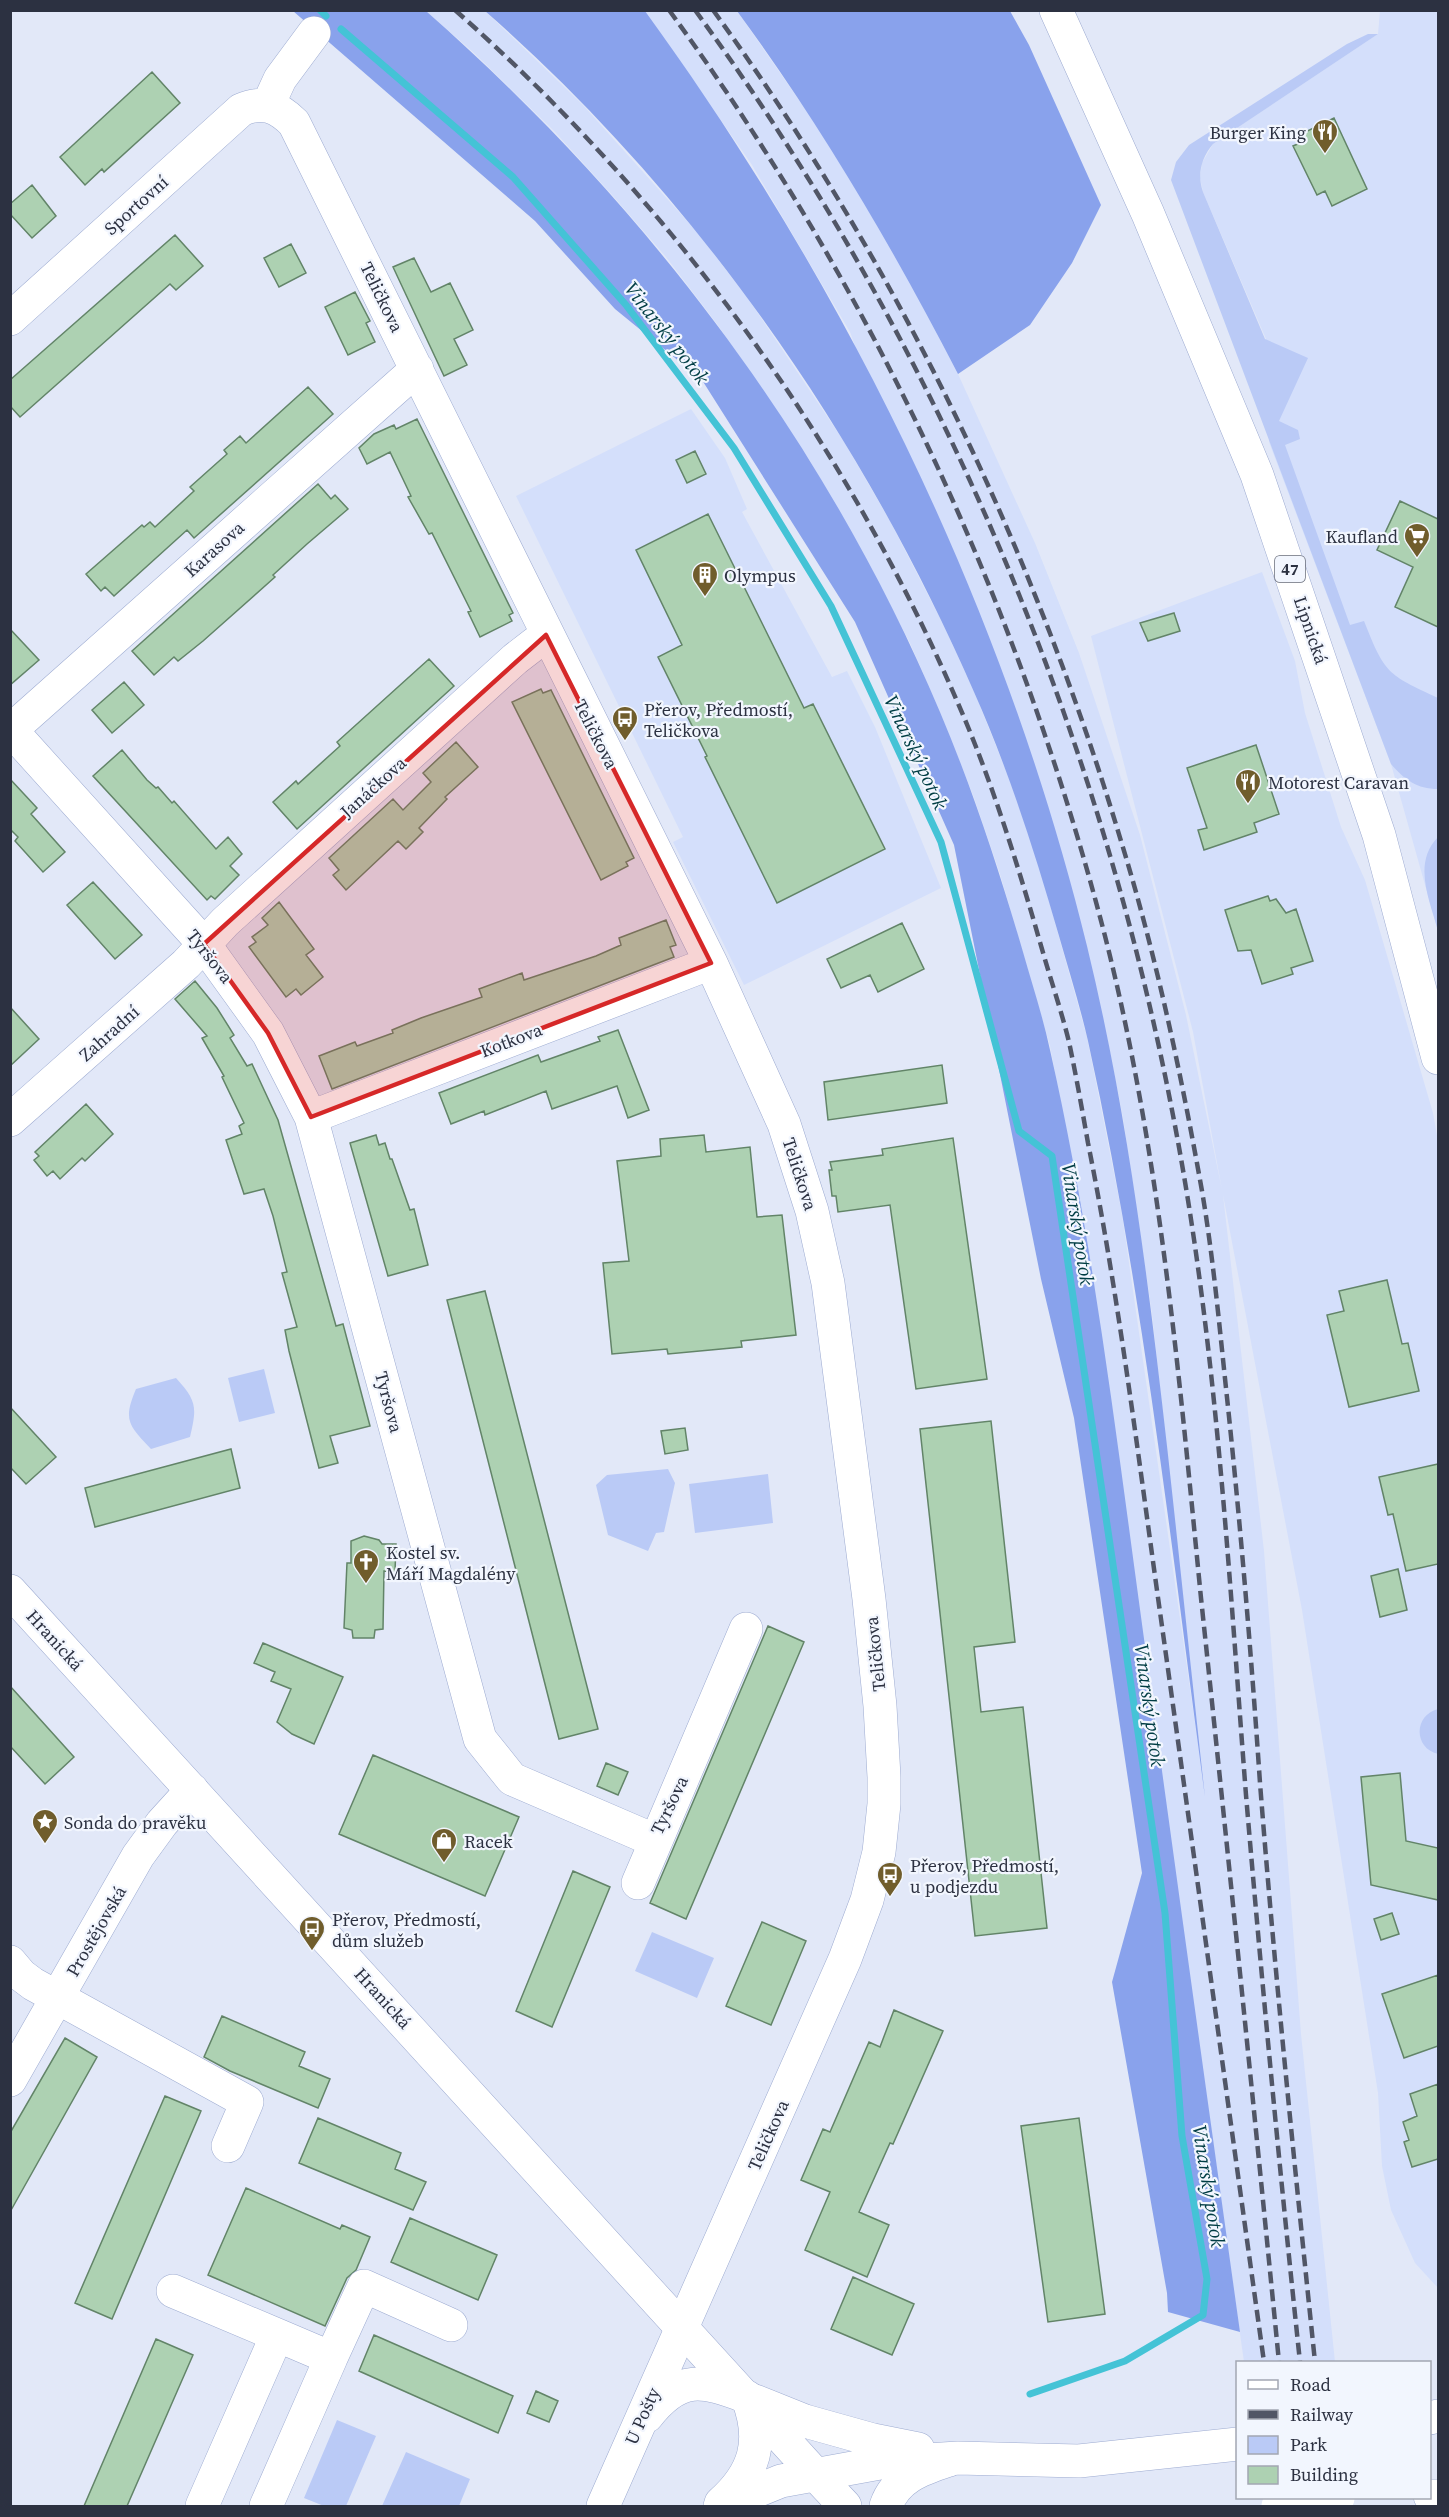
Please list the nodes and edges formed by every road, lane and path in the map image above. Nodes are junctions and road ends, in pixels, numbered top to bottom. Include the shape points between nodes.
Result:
1 (1056, 10) edge
2 (314, 33) dead end
3 (268, 105) junction
4 (10, 319) edge
5 (417, 369) junction
6 (546, 635) junction
7 (11, 729) edge
8 (204, 944) junction
9 (711, 963) junction
10 (1438, 1058) edge
11 (311, 1117) junction
12 (10, 1120) edge
13 (10, 1591) edge
14 (746, 1629) dead end
15 (192, 1790) junction
16 (656, 1842) junction
17 (638, 1883) dead end
18 (10, 1962) edge
19 (58, 1997) junction
20 (10, 2080) edge
21 (228, 2146) dead end
22 (174, 2291) dead end
23 (451, 2325) dead end
24 (683, 2326) junction
25 (277, 2335) junction
26 (331, 2358) junction
27 (747, 2397) junction
28 (633, 2434) junction
29 (1236, 2444) edge
30 (958, 2458) junction
31 (815, 2474) junction
32 (1330, 2499) edge
33 (202, 2506) edge
34 (266, 2506) edge
35 (603, 2506) edge
36 (719, 2506) edge
37 (759, 2506) edge
38 (845, 2506) edge
39 (886, 2506) edge
40 (1278, 2506) edge

1 - 10 street, Lipnická / 47 via 1148,214 1257,475 1379,835
2 - 3 street via 280,79
3 - 4 street, Sportovní via 251,106 232,118
3 - 5 street, Teličkova via 286,115 301,134
5 - 6 street, Teličkova
5 - 7 street, Karasova
6 - 8 street, Janáčkova via 506,666
6 - 9 street, Teličkova
7 - 8 street, Tyršova
8 - 11 street, Tyršova via 268,1033
8 - 12 street, Zahradní
9 - 11 street, Kotkova
9 - 24 street, Teličkova via 784,1124 821,1247 869,1599 880,1706 884,1804 879,1852 858,1926
11 - 16 street, Tyršova via 480,1738 512,1779
13 - 15 street, Hranická
14 - 16 street, Tyršova
15 - 19 street, Prostějovská via 151,1837
15 - 24 street, Hranická
16 - 17 street
18 - 19 street via 27,1979
19 - 20 street, Prostějovská
19 - 21 street via 247,2102
22 - 25 street
23 - 26 street via 364,2286
24 - 27 street, Hranická
24 - 28 street, U Pošty
25 - 26 street
25 - 33 street
26 - 34 street
27 - 28 street via 708,2384 685,2385 659,2401
27 - 30 street via 837,2431
27 - 31 street, Hranická
27 - 36 street via 756,2424 753,2457 736,2488
28 - 35 street, U Pošty
29 - 30 street via 1079,2461
30 - 31 street via 880,2463
30 - 39 street via 912,2474 894,2489
31 - 36 street via 767,2485
31 - 37 street
31 - 38 street, Hranická
32 - 40 street, bridge

